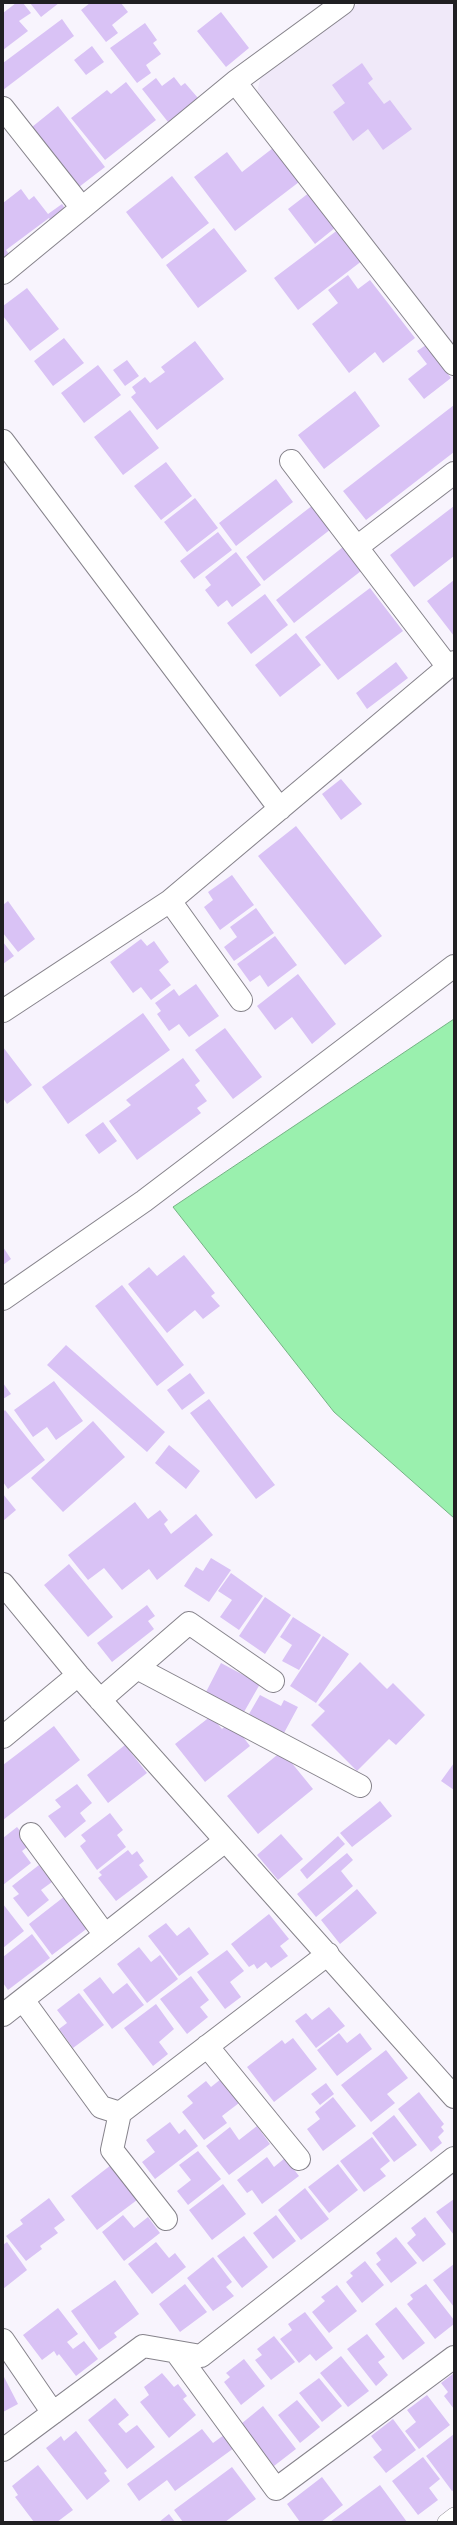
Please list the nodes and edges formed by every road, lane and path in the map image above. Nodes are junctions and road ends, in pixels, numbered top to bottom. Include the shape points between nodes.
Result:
1 (343, 3) edge
2 (321, 10) edge
3 (235, 82) junction
4 (3, 108) edge
5 (82, 208) junction
6 (3, 273) edge
7 (454, 364) edge
8 (3, 441) edge
9 (291, 461) dead end
10 (454, 473) edge
11 (357, 547) junction
12 (451, 665) edge
13 (280, 809) junction
14 (170, 901) junction
15 (454, 966) edge
16 (240, 1000) dead end
17 (3, 1011) edge
18 (3, 1299) edge
19 (3, 1584) edge
20 (137, 1668) junction
21 (78, 1675) junction
22 (273, 1681) dead end
23 (100, 1700) junction
24 (3, 1737) edge
25 (360, 1786) dead end
26 (31, 1834) dead end
27 (225, 1841) junction
28 (106, 1935) junction
29 (328, 1954) junction
30 (24, 2000) junction
31 (3, 2015) edge
32 (207, 2046) junction
33 (454, 2097) edge
34 (120, 2114) junction
35 (454, 2158) edge
36 (299, 2159) dead end
37 (166, 2219) dead end
38 (3, 2340) edge
39 (176, 2352) junction
40 (454, 2357) edge
41 (53, 2413) junction
42 (3, 2450) edge
43 (454, 2515) edge
44 (445, 2522) edge

1 - 2 street
2 - 3 street
3 - 5 street
3 - 7 street
4 - 5 street
5 - 6 street
8 - 13 street
9 - 11 street
10 - 11 street
11 - 12 street
12 - 13 street
13 - 14 street
14 - 16 street
14 - 17 street
15 - 18 street via 150,1196
19 - 21 street
20 - 22 street via 189,1623
20 - 23 street
20 - 25 street
21 - 23 street
21 - 24 street
23 - 27 street
26 - 28 street
27 - 28 street
27 - 29 street
28 - 30 street
29 - 32 street
29 - 33 street
30 - 31 street
30 - 34 street via 101,2107
32 - 34 street
32 - 36 street
34 - 37 street via 112,2150
35 - 39 street via 201,2356
38 - 41 street
39 - 40 street via 276,2489
39 - 41 street via 143,2346
41 - 42 street
43 - 44 lane

